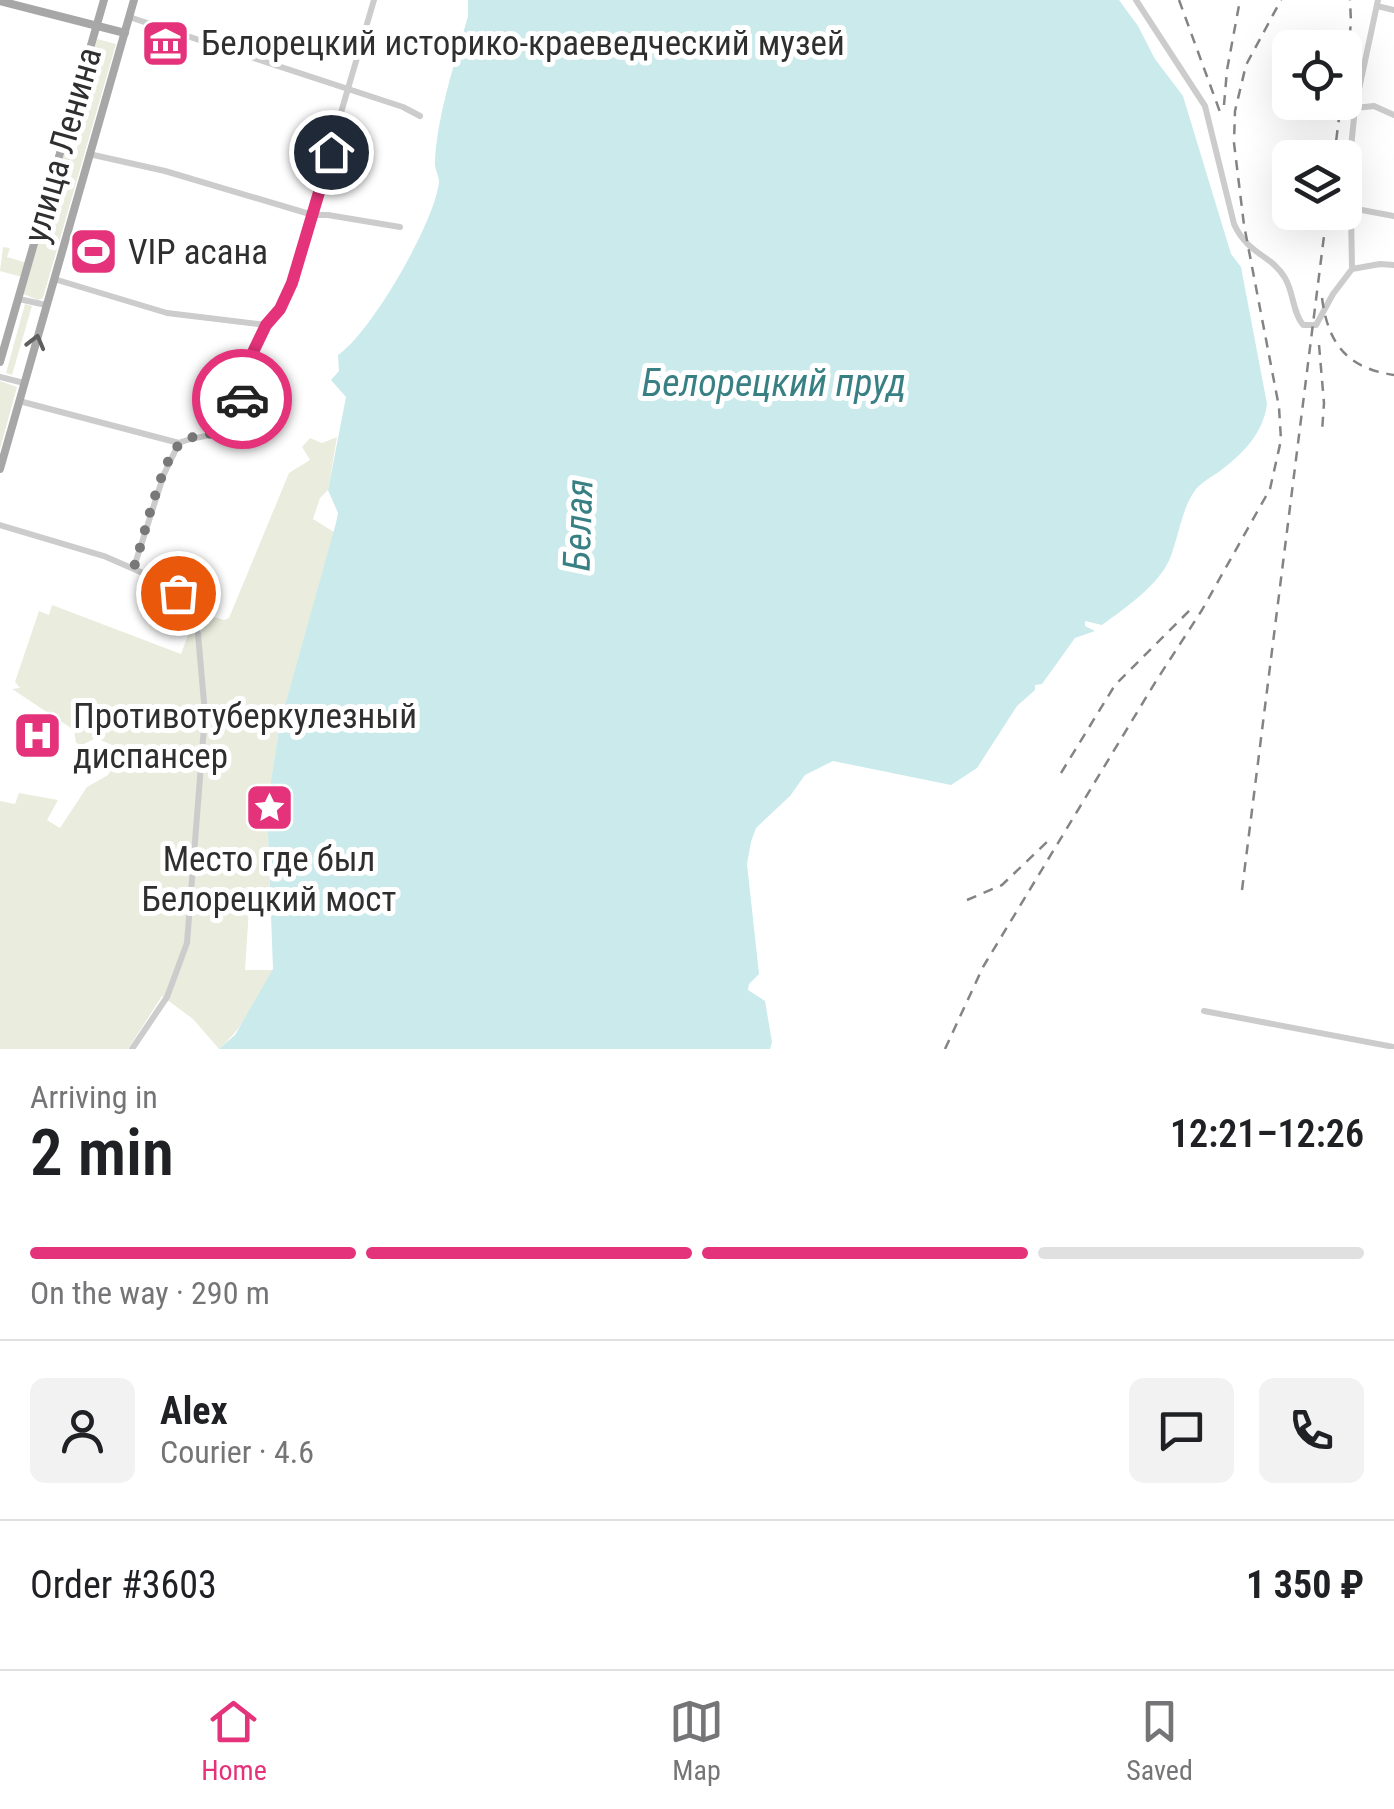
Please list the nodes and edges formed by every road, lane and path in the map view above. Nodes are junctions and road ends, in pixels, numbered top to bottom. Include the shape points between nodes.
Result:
1 (104, 0) edge
2 (134, 0) edge
3 (374, 0) edge
4 (1136, 0) edge
5 (0, 2) edge
6 (1378, 3) edge
7 (1394, 10) edge
8 (129, 17) junction
9 (96, 25) junction
10 (125, 33) junction
11 (1362, 76) edge
12 (350, 90) junction
13 (1362, 107) edge
14 (1394, 115) edge
15 (420, 116) dead end
16 (89, 154) junction
17 (1362, 210) edge
18 (313, 215) junction
19 (1394, 216) edge
20 (400, 227) dead end
21 (1352, 230) edge
22 (1394, 265) edge
23 (1352, 269) junction
24 (53, 279) junction
25 (19, 299) junction
26 (46, 306) junction
27 (266, 325) junction
28 (0, 362) edge
29 (0, 377) edge
30 (24, 384) junction
31 (19, 401) junction
32 (179, 444) junction
33 (0, 469) edge
34 (0, 525) edge
35 (134, 567) junction
36 (1204, 1010) dead end
37 (1394, 1036) edge
38 (1392, 1048) edge
39 (132, 1049) edge

1 - 9 main road, улица Ленина
2 - 8 main road, улица Ленина
3 - 12 street
4 - 23 street via 1205,106 1243,243 1284,276 1303,325 1316,325
5 - 9 main road
6 - 7 street
6 - 11 street
8 - 10 main road, улица Ленина
8 - 12 street
9 - 10 main road
9 - 25 main road, улица Ленина
10 - 16 main road, улица Ленина
12 - 15 street
12 - 18 street
13 - 14 street
16 - 18 street
16 - 24 main road, улица Ленина
17 - 19 street
18 - 20 street
18 - 27 street via 292,283
21 - 23 street
22 - 23 street
24 - 26 main road, улица Ленина
24 - 27 street via 167,313
25 - 26 street
25 - 28 main road, улица Ленина
30 -> 26 main road, улица Ленина
27 - 32 street via 232,421 216,434
29 - 30 street
30 - 31 main road, улица Ленина
31 - 32 street
31 - 33 main road, улица Ленина
32 - 35 street
34 - 35 street
35 - 39 street via 168,584 185,602 196,626 206,714 181,965
36 - 38 street
37 - 38 street

